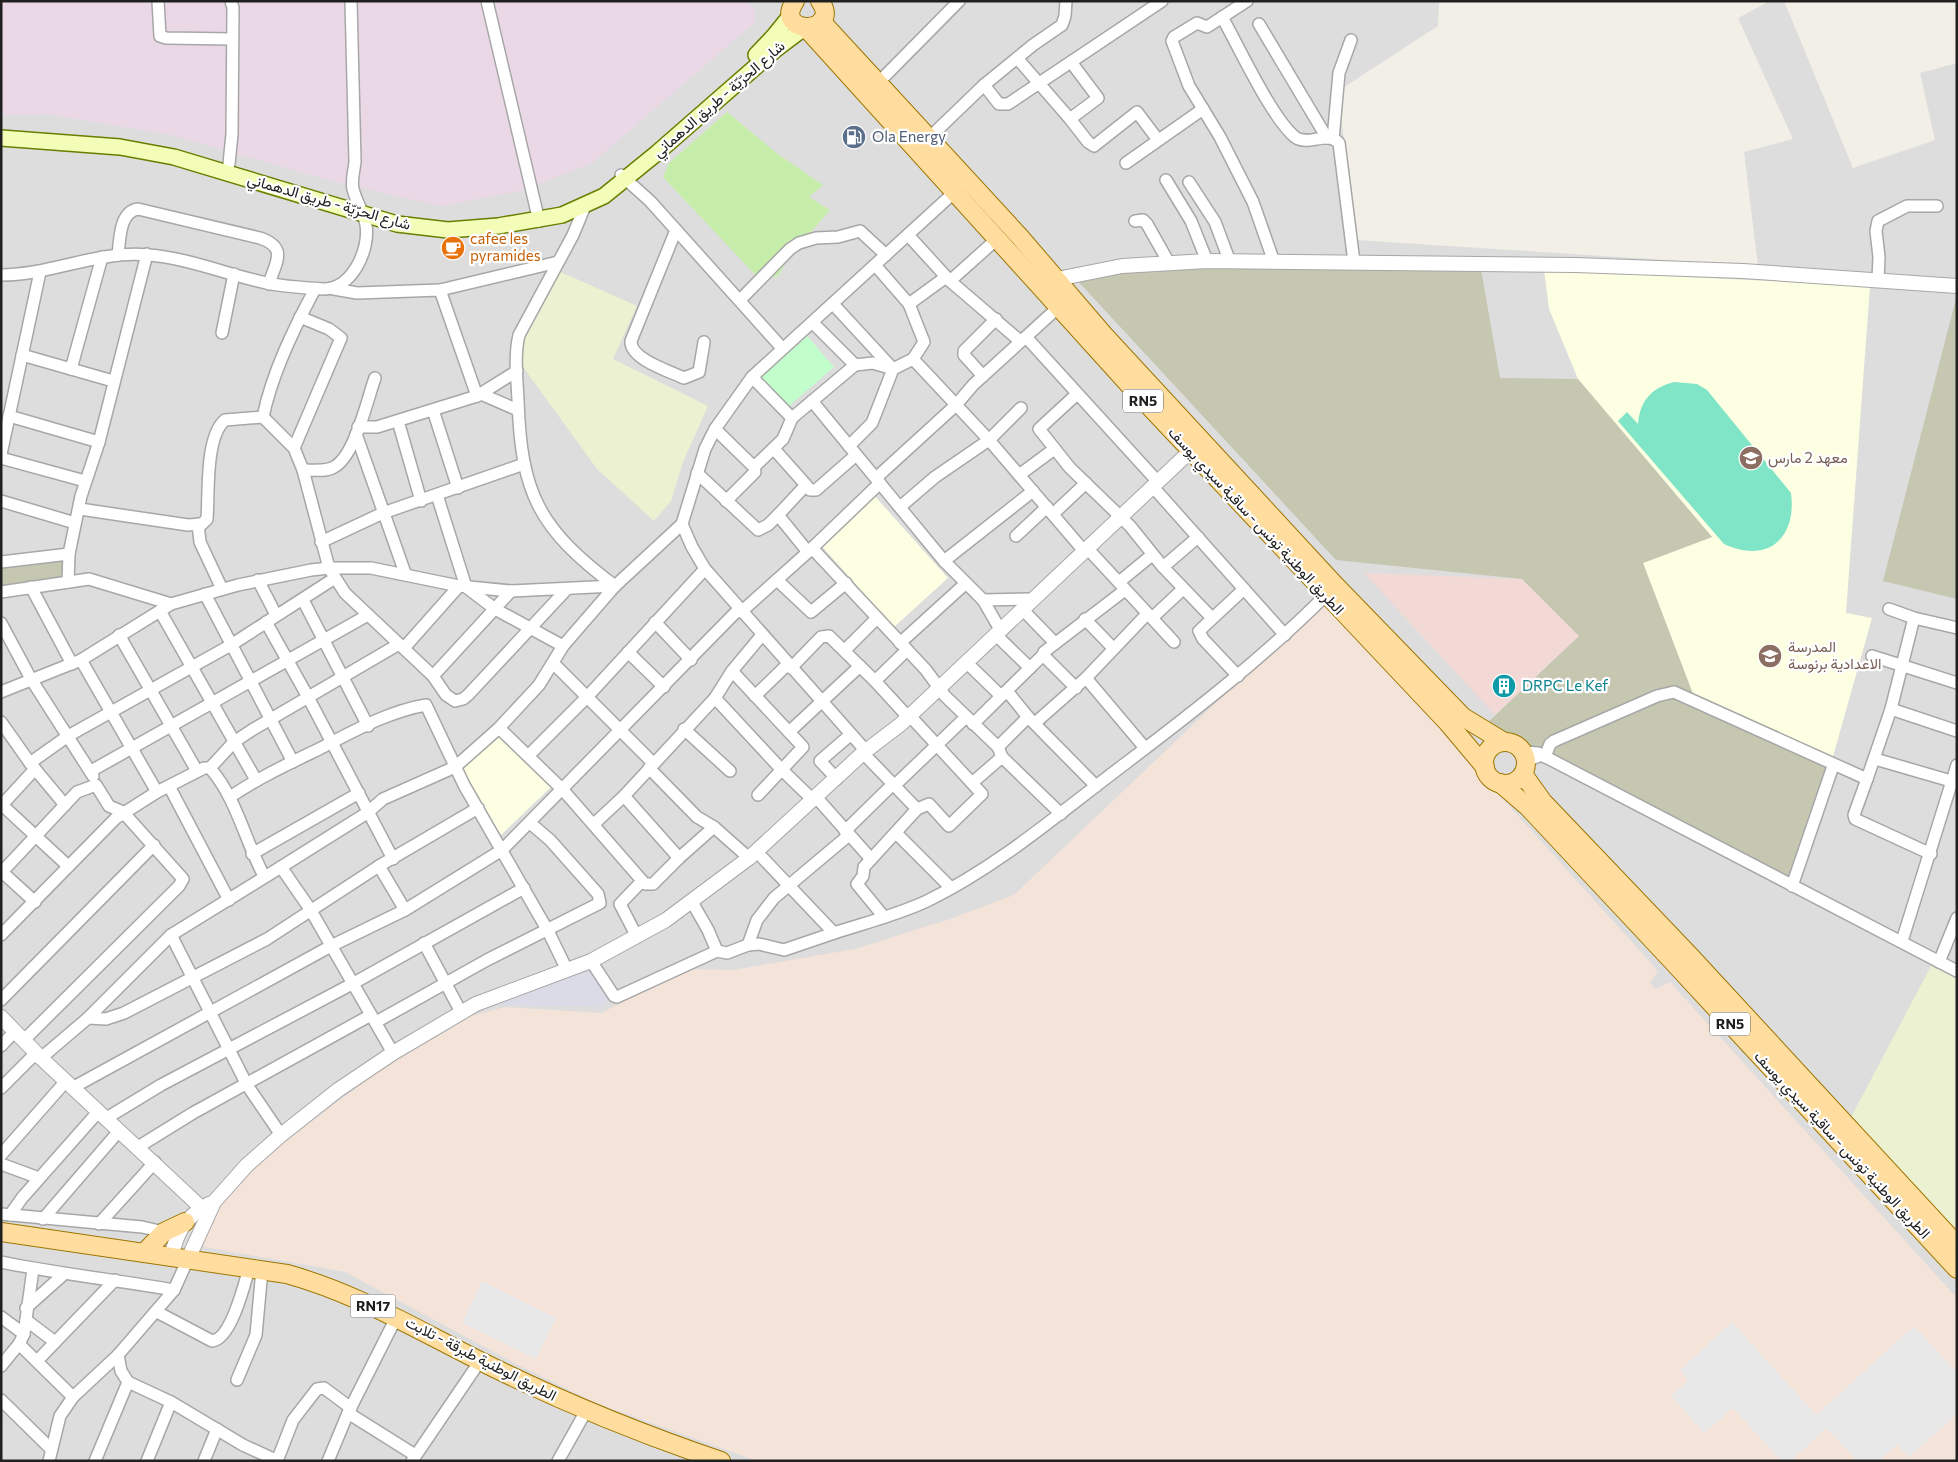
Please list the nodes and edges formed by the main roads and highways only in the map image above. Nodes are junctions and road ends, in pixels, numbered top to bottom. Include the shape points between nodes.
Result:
1 (790, 7) edge
2 (818, 16) edge
3 (1, 129) edge
4 (1, 138) edge
5 (624, 177) junction
6 (961, 186) junction
7 (361, 209) junction
8 (538, 218) junction
9 (1064, 301) junction
10 (1196, 445) junction
11 (1504, 742) junction
12 (1532, 760) junction
13 (1485, 768) junction
14 (1500, 783) junction
15 (185, 1222) road end
16 (1, 1232) edge
17 (1957, 1245) edge
18 (144, 1253) junction
19 (1957, 1269) edge
20 (721, 1461) edge

1 - 2 main road via 796,24
1 - 5 main road, شارع الحرّيّة - طريق الدهماني via 763,48
2 - 5 main road, شارع الحرّيّة - طريق الدهماني
2 - 6 main road, الطريق الوطنية تونس - ساقية سيدي يوسف / RN5
2 - 6 main road, الطريق الوطنية تونس - ساقية سيدي يوسف / RN5 via 929,138
3 - 7 main road, شارع الحرّيّة - طريق الدهماني via 142,142 229,164
4 - 7 main road, شارع الحرّيّة - طريق الدهماني via 120,147 174,157
5 - 8 main road, شارع الحرّيّة - طريق الدهماني
5 - 8 main road, شارع الحرّيّة - طريق الدهماني via 604,196 585,206 562,216
6 - 9 main road, الطريق الوطنية تونس - ساقية سيدي يوسف / RN5 via 998,238 1038,284
6 - 9 main road, الطريق الوطنية تونس - ساقية سيدي يوسف / RN5 via 1056,279
7 - 8 main road, شارع الحرّيّة - طريق الدهماني via 435,222
9 - 10 main road, الطريق الوطنية تونس - ساقية سيدي يوسف / RN5
10 - 11 main road, الطريق الوطنية تونس - ساقية سيدي يوسف / RN5 via 1452,706 1473,725
10 - 13 main road, الطريق الوطنية تونس - ساقية سيدي يوسف / RN5 via 1326,595 1448,723
11 - 12 main road, RN5 via 1517,746
11 - 13 main road via 1489,750
12 - 14 main road via 1513,782
12 - 17 main road, الطريق الوطنية تونس - ساقية سيدي يوسف / RN5 via 1543,802
13 - 14 main road, RN5 via 1490,777
14 - 19 main road, الطريق الوطنية تونس - ساقية سيدي يوسف / RN5 via 1528,807
15 - 18 main road via 164,1232
16 - 18 main road, الطريق الوطنية طبرقة - تلابت / RN17
18 - 20 main road, الطريق الوطنية طبرقة - تلابت / RN17 via 287,1274 316,1283 397,1316 480,1361 586,1412

